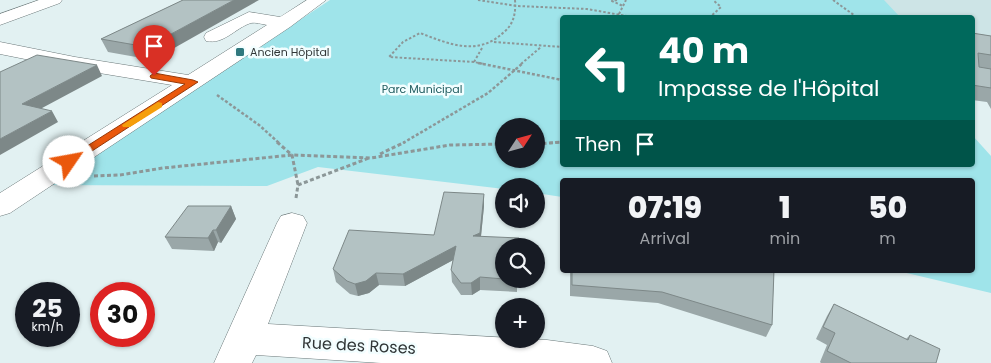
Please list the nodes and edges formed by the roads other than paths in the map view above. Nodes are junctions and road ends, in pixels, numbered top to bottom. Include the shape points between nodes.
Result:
1 (54, 0) edge
2 (318, 0) edge
3 (268, 9) dead end
4 (1, 10) edge
5 (286, 21) junction
6 (213, 37) dead end
7 (0, 48) edge
8 (193, 82) junction
9 (0, 206) edge
10 (292, 223) road end
11 (238, 351) edge
12 (593, 363) edge

1 - 4 street
2 - 5 street
3 - 5 street via 274,17
5 - 6 street via 249,17
5 - 8 street
7 - 8 street
8 - 9 street
10 - 11 street
11 - 12 street, Rue des Roses via 547,357

